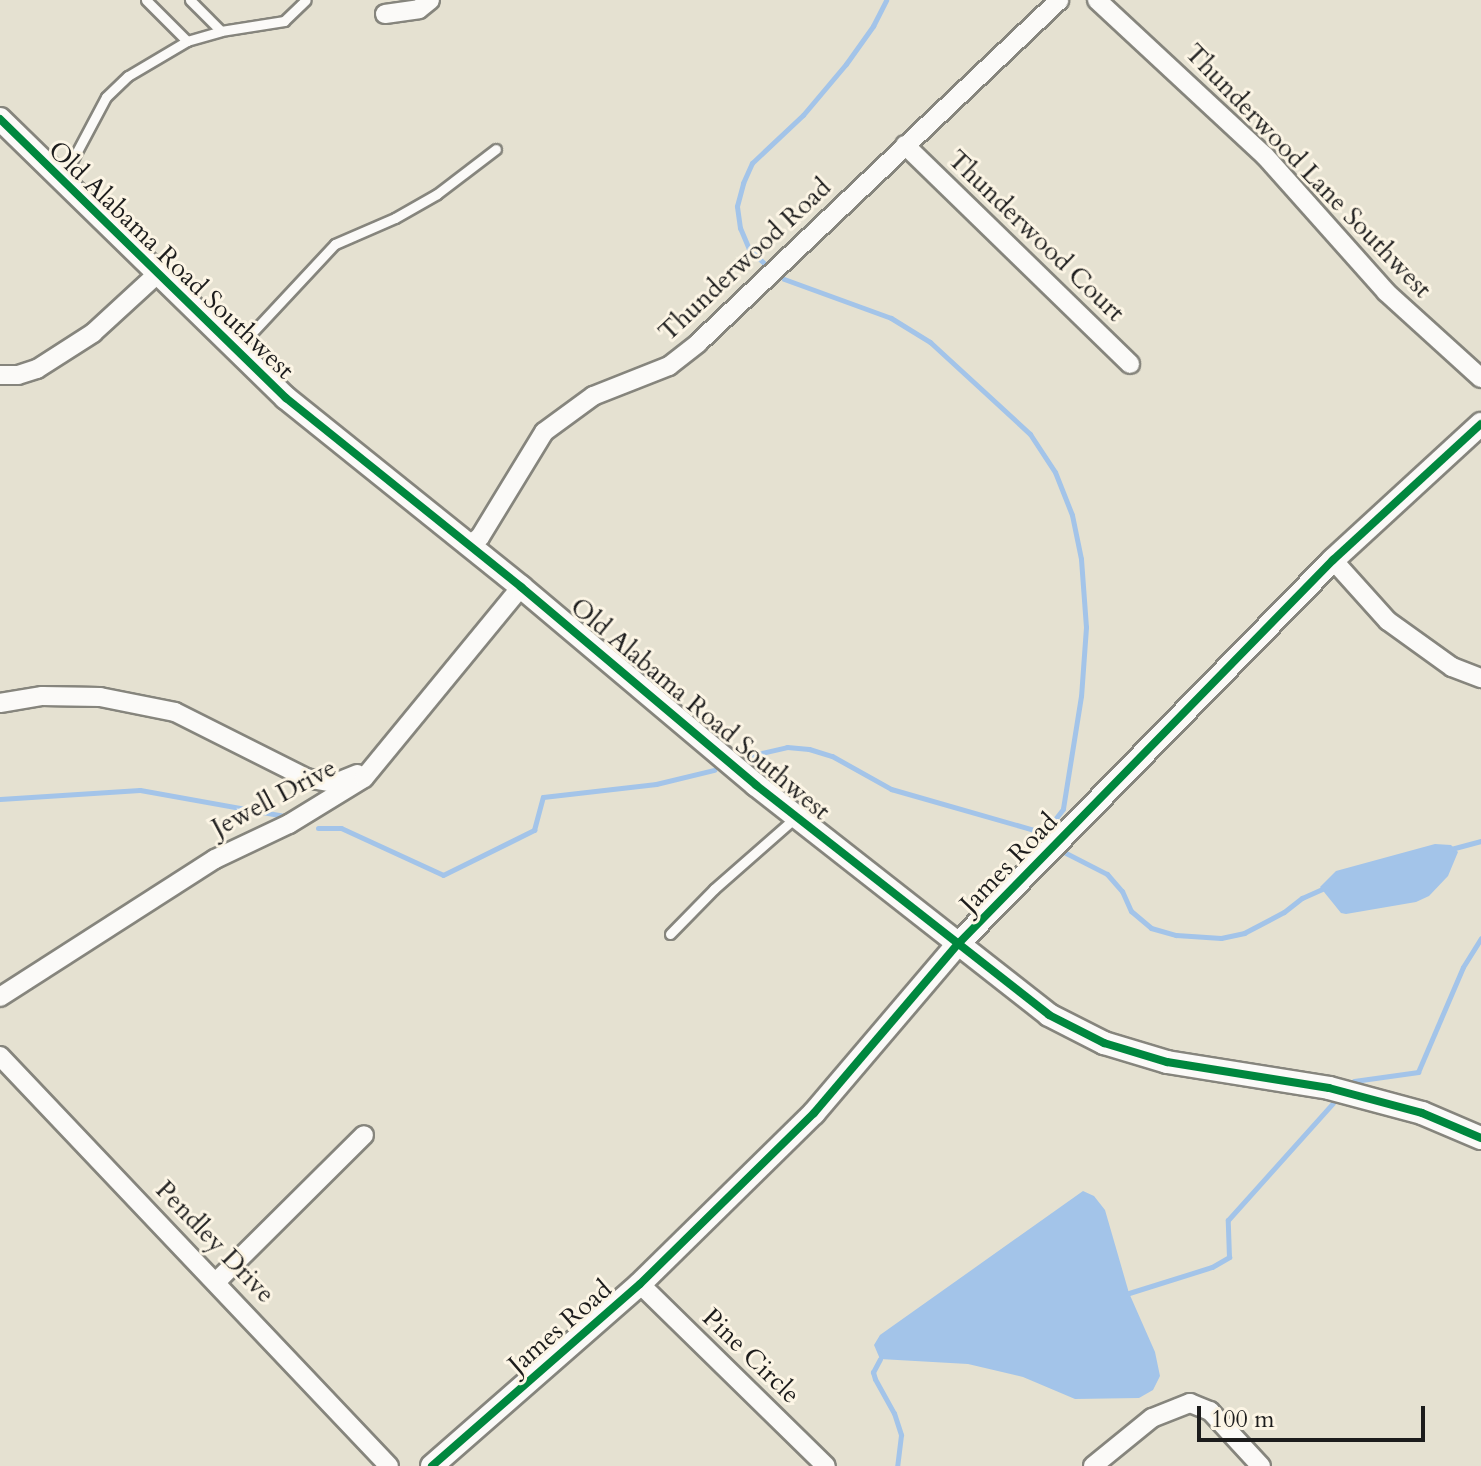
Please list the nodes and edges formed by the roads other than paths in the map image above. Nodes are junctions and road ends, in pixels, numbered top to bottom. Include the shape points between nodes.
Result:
1 (146, 0) edge
2 (190, 0) edge
3 (306, 0) edge
4 (430, 0) edge
5 (1059, 0) edge
6 (1097, 0) edge
7 (385, 14) dead end
8 (221, 31) junction
9 (187, 41) junction
10 (0, 119) edge
11 (905, 145) junction
12 (496, 149) dead end
13 (56, 177) junction
14 (156, 275) junction
15 (236, 350) junction
16 (1130, 364) dead end
17 (0, 375) edge
18 (1481, 378) edge
19 (1481, 424) edge
20 (468, 546) junction
21 (1333, 560) junction
22 (521, 587) junction
23 (1481, 678) edge
24 (0, 703) edge
25 (372, 768) junction
26 (797, 816) junction
27 (670, 934) dead end
28 (958, 944) junction
29 (0, 997) edge
30 (0, 1056) edge
31 (364, 1135) dead end
32 (1481, 1138) edge
33 (217, 1281) junction
34 (640, 1284) junction
35 (389, 1466) edge
36 (432, 1466) edge
37 (826, 1466) edge
38 (1093, 1466) edge
39 (1261, 1466) edge

1 - 9 lane
2 - 8 lane
3 - 8 lane via 284,21
4 - 7 street via 419,9
5 - 11 street, Thunderwood Road
6 - 18 street, Thunderwood Lane Southwest via 1265,156 1386,292
8 - 9 lane
9 - 13 lane via 128,76 106,97 72,161
10 - 13 street, Old Alabama Road Southwest
11 - 16 street, Thunderwood Court
11 - 20 street, Thunderwood Road via 698,343 669,366 593,396 544,432 480,537
12 - 15 lane via 437,194 335,244
13 - 14 street, Old Alabama Road Southwest
14 - 15 street, Old Alabama Road Southwest
14 - 17 street via 93,333 37,369
15 - 20 street, Old Alabama Road Southwest via 286,398
19 - 21 street, James Road
20 - 22 street, Old Alabama Road Southwest
21 - 23 street via 1388,621 1452,667
21 - 28 street, James Road
22 - 25 street, Jewell Drive
22 - 26 street, Old Alabama Road Southwest
24 - 25 street via 42,696 100,697 175,712 306,778 335,783
25 - 29 street, Jewell Drive via 334,799 215,859
26 - 27 lane
26 - 28 street, Old Alabama Road Southwest
28 - 32 street, Old Alabama Road Southwest via 1049,1015 1104,1043 1167,1062 1329,1088 1422,1113
28 - 34 street, James Road via 814,1113
30 - 33 street, Pendley Drive
31 - 33 street
33 - 35 street, Pendley Drive
34 - 36 street, James Road
34 - 37 street, Pine Circle
38 - 39 street via 1152,1418 1190,1403 1210,1411

